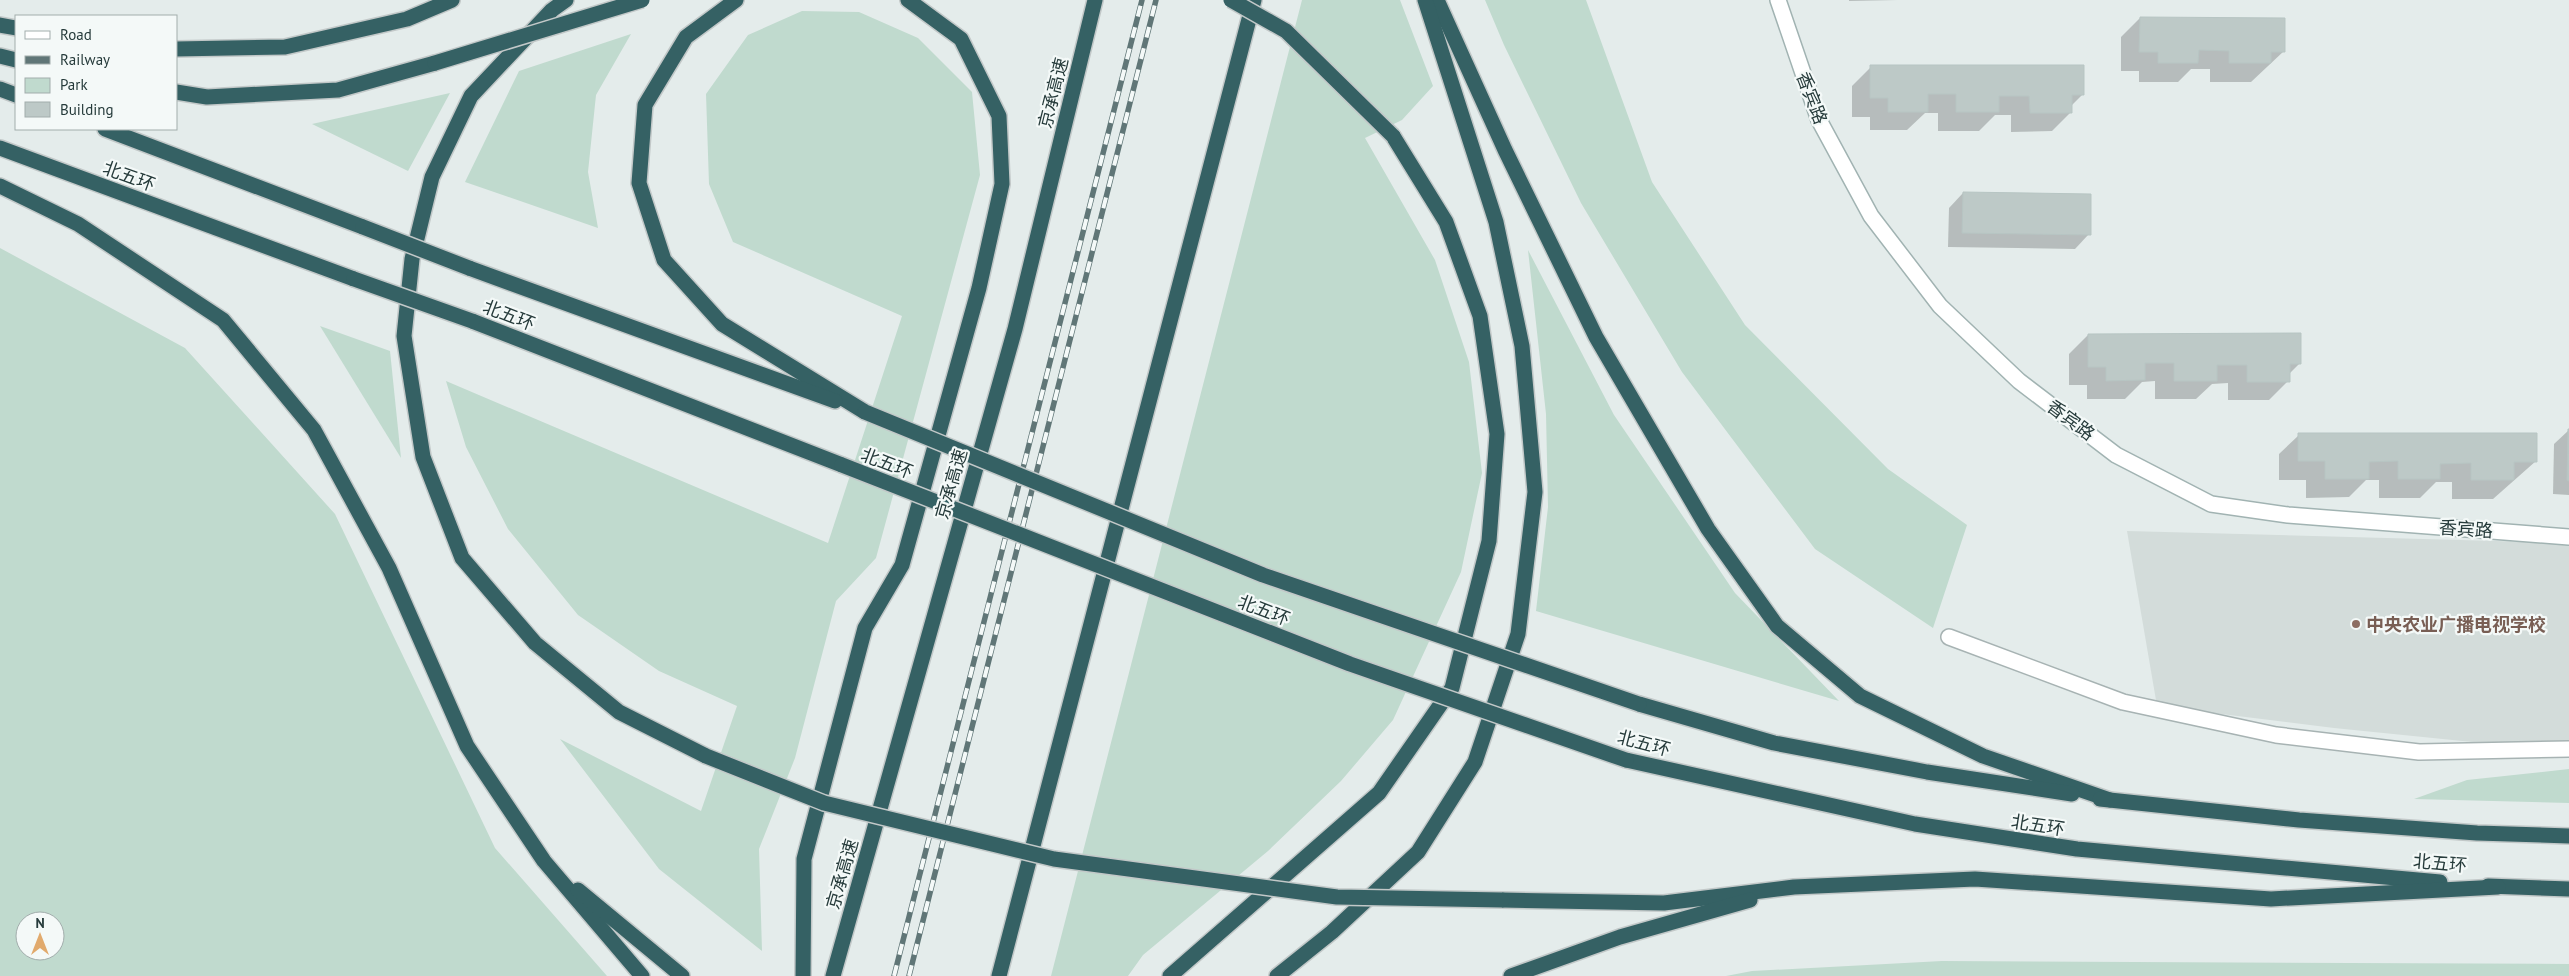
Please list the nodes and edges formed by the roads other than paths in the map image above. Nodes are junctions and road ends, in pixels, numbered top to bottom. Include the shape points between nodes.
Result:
1 (452, 0) edge
2 (566, 0) edge
3 (642, 0) edge
4 (736, 0) edge
5 (908, 0) edge
6 (1095, 0) edge
7 (1231, 0) edge
8 (1254, 0) edge
9 (1425, 0) edge
10 (1437, 0) edge
11 (1778, 0) edge
12 (0, 25) edge
13 (15, 28) edge
14 (178, 49) edge
15 (0, 56) edge
16 (15, 60) edge
17 (0, 89) edge
18 (178, 92) edge
19 (15, 95) edge
20 (108, 130) edge
21 (0, 148) edge
22 (0, 186) edge
23 (865, 412) junction
24 (2569, 537) edge
25 (1949, 637) dead end
26 (2569, 749) edge
27 (2110, 800) junction
28 (2569, 836) edge
29 (544, 861) junction
30 (2498, 887) junction
31 (1794, 888) junction
32 (2569, 889) edge
33 (680, 975) edge
34 (642, 976) edge
35 (803, 976) edge
36 (832, 976) edge
37 (999, 976) edge
38 (1170, 976) edge
39 (1277, 976) edge
40 (1511, 976) edge

1 - 14 highway via 407,19 285,47
2 - 31 highway, bridge via 552,10 471,96 432,177 412,259 404,336 423,457 462,558 535,643 619,712 706,756 824,804 1054,859 1337,897 1664,903
3 - 18 highway, bridge via 338,90 208,97
4 - 23 highway via 686,36 645,105 639,183 664,260 722,324
5 - 35 highway via 961,39 999,116 1002,184 979,288 902,564 865,628 804,859
6 - 36 highway, 京承高速 via 1015,329
7 - 38 highway, bridge via 1286,31 1393,136 1446,222 1477,308 1498,434 1489,541 1452,688 1379,793
8 - 37 highway
9 - 39 highway via 1496,222 1522,346 1535,492 1518,634 1475,762 1418,852 1332,932
10 - 27 highway via 1505,150 1596,337 1708,529 1777,626 1860,696 1983,756
11 - 24 street, 香宾路 via 1819,120 1871,216 1940,306 2019,381 2116,455 2211,504 2288,515
12 - 13 highway
15 - 16 highway
17 - 19 highway
20 - 23 highway, 北五环, bridge via 469,268
21 - 30 highway, 北五环, bridge via 472,320 1350,664 1626,760 1915,824 2077,850
22 - 29 highway via 78,224 223,320 314,430 389,568 467,746
23 - 27 highway, 北五环, bridge via 1263,575 1639,704 1774,743 1927,772
25 - 26 street via 2123,702 2276,735 2419,752
27 - 28 highway, 北五环 via 2299,820
29 - 33 highway
29 - 34 highway
30 - 31 highway via 2271,899 1975,879
30 - 32 highway, 北五环
31 - 40 highway via 1620,936

